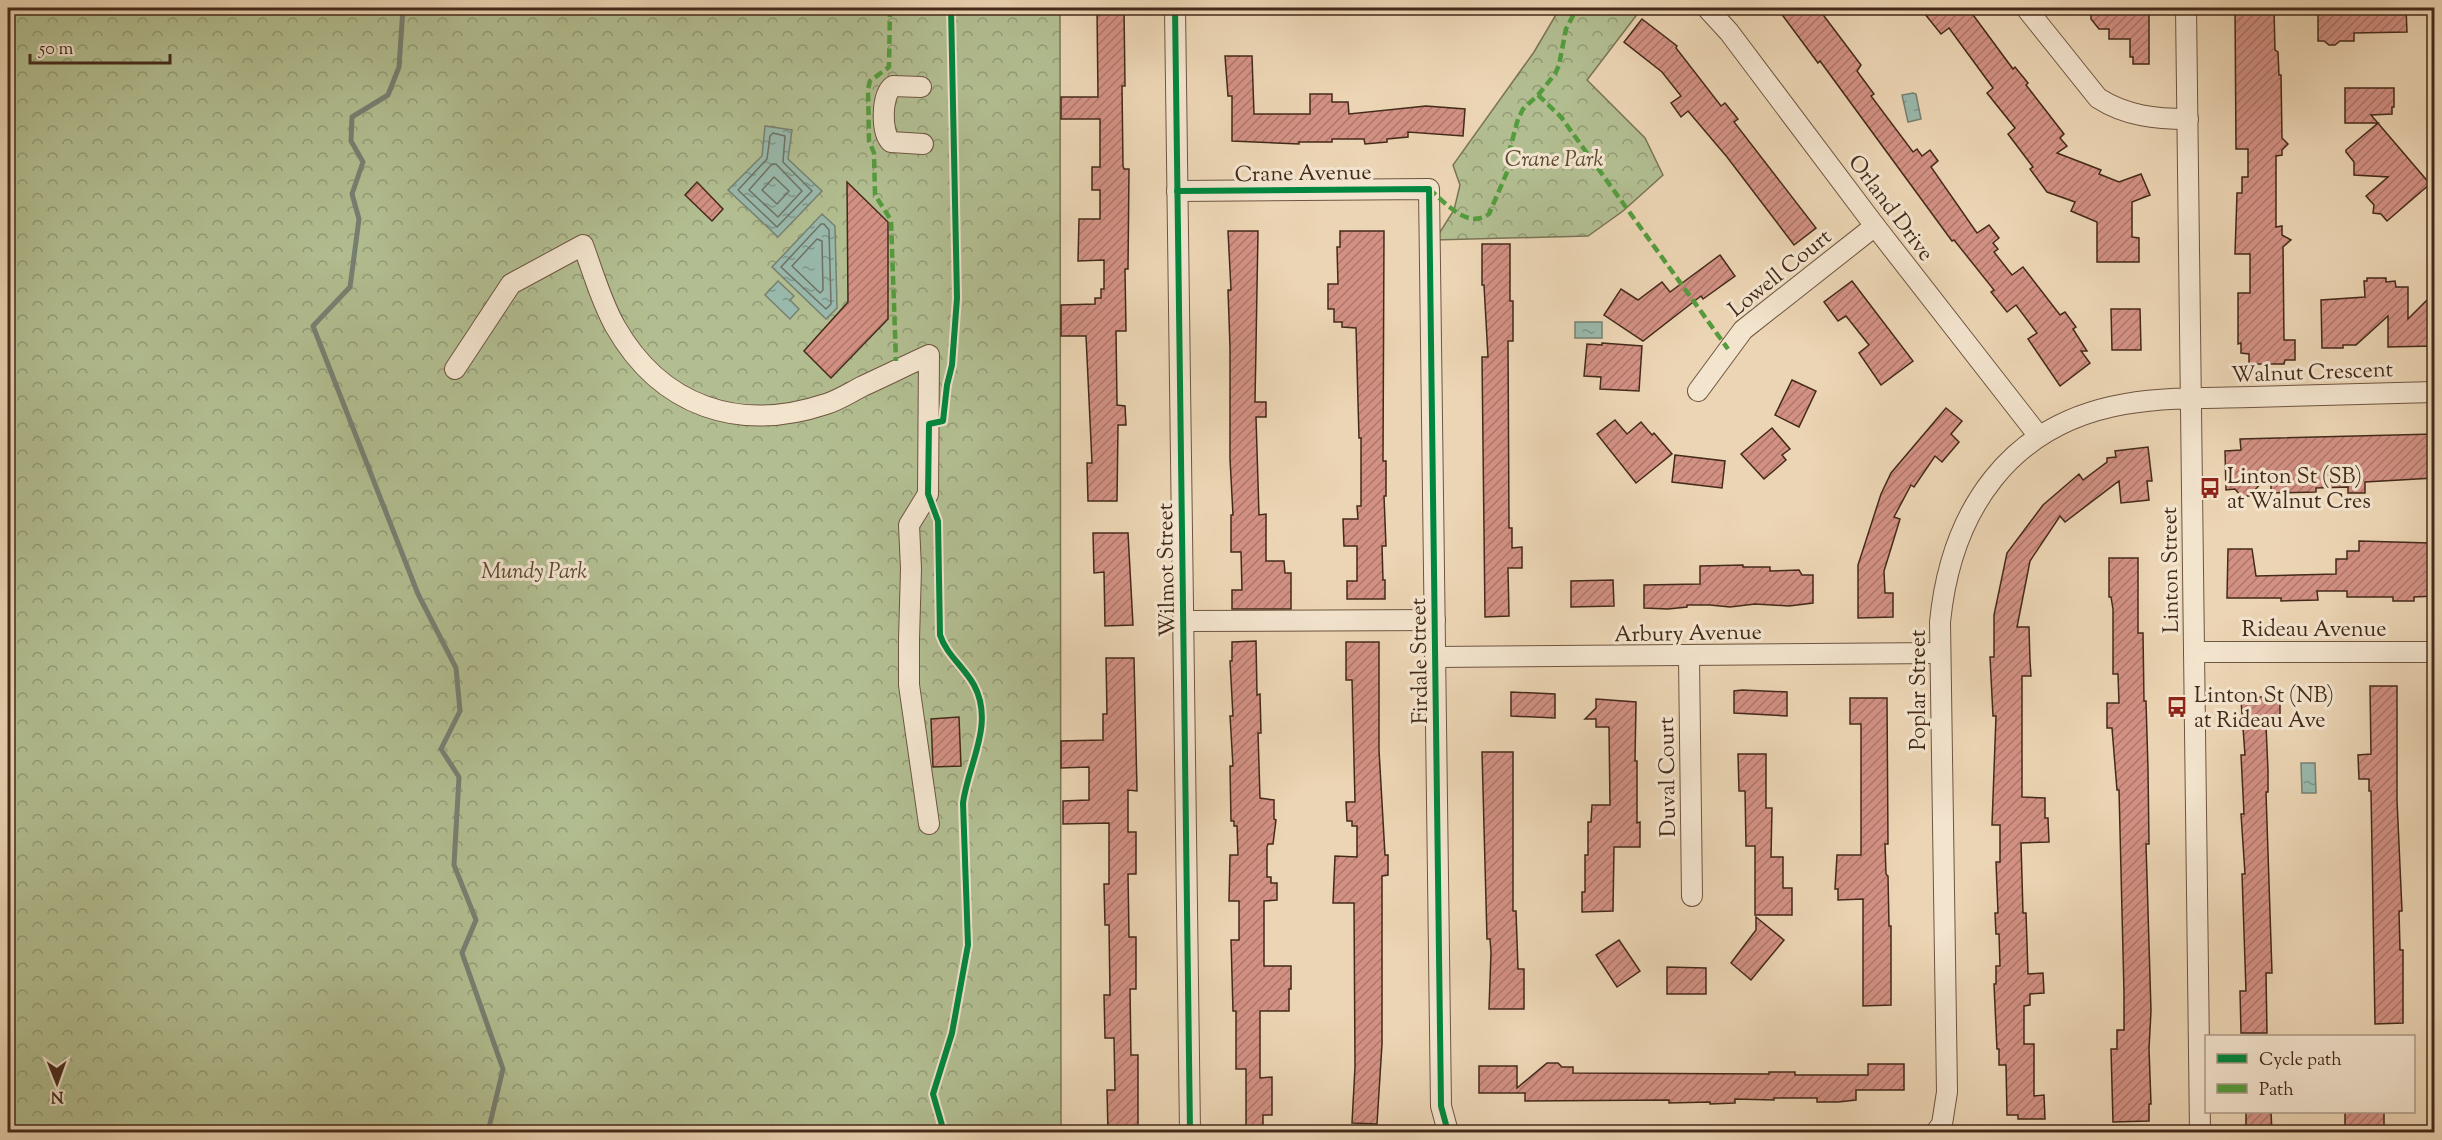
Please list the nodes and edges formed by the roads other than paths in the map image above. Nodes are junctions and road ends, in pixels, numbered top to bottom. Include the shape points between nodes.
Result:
1 (1175, 8) edge
2 (1707, 8) edge
3 (2026, 8) edge
4 (2186, 8) edge
5 (921, 87) dead end
6 (2188, 119) junction
7 (923, 144) dead end
8 (1429, 189) joint
9 (1177, 191) junction
10 (1875, 226) junction
11 (455, 369) dead end
12 (1698, 391) dead end
13 (2434, 392) edge
14 (2191, 399) junction
15 (2038, 435) junction
16 (1435, 620) junction
17 (1184, 621) junction
18 (2194, 652) junction
19 (2434, 652) edge
20 (1940, 653) junction
21 (1436, 657) junction
22 (1689, 657) junction
23 (929, 824) dead end
24 (1692, 896) dead end
25 (1190, 1132) edge
26 (1448, 1132) edge
27 (1936, 1132) edge
28 (2200, 1132) edge

1 - 9 street, Wilmot Street
2 - 10 street, Orland Drive
3 - 6 street via 2098,98 2134,114
4 - 6 street, Linton Street
5 - 7 street via 889,89 884,98 885,134 891,142
6 - 14 street, Linton Street
8 - 9 street, Crane Avenue
8 - 16 street, Firdale Street
9 - 17 street, Wilmot Street
10 - 12 street, Lowell Court via 1743,330
10 - 15 street, Orland Drive
11 - 23 street via 511,284 583,245 604,303 628,347 649,372 688,399 732,414 786,415 829,403 929,355 928,494 909,525 909,685
13 - 14 street, Walnut Crescent
14 - 15 street, Poplar Street via 2122,404
14 - 18 street, Linton Street
15 - 20 street, Poplar Street via 1988,486 1964,525 1944,588
16 - 17 street
16 - 21 street, Firdale Street
17 - 25 street, Wilmot Street
18 - 19 street, Rideau Avenue
18 - 28 street, Linton Street
20 - 22 street, Arbury Avenue
20 - 27 street, Poplar Street via 1947,1092 1942,1124
21 - 22 street, Arbury Avenue
21 - 26 street, Firdale Street via 1442,1106
22 - 24 street, Duval Court

